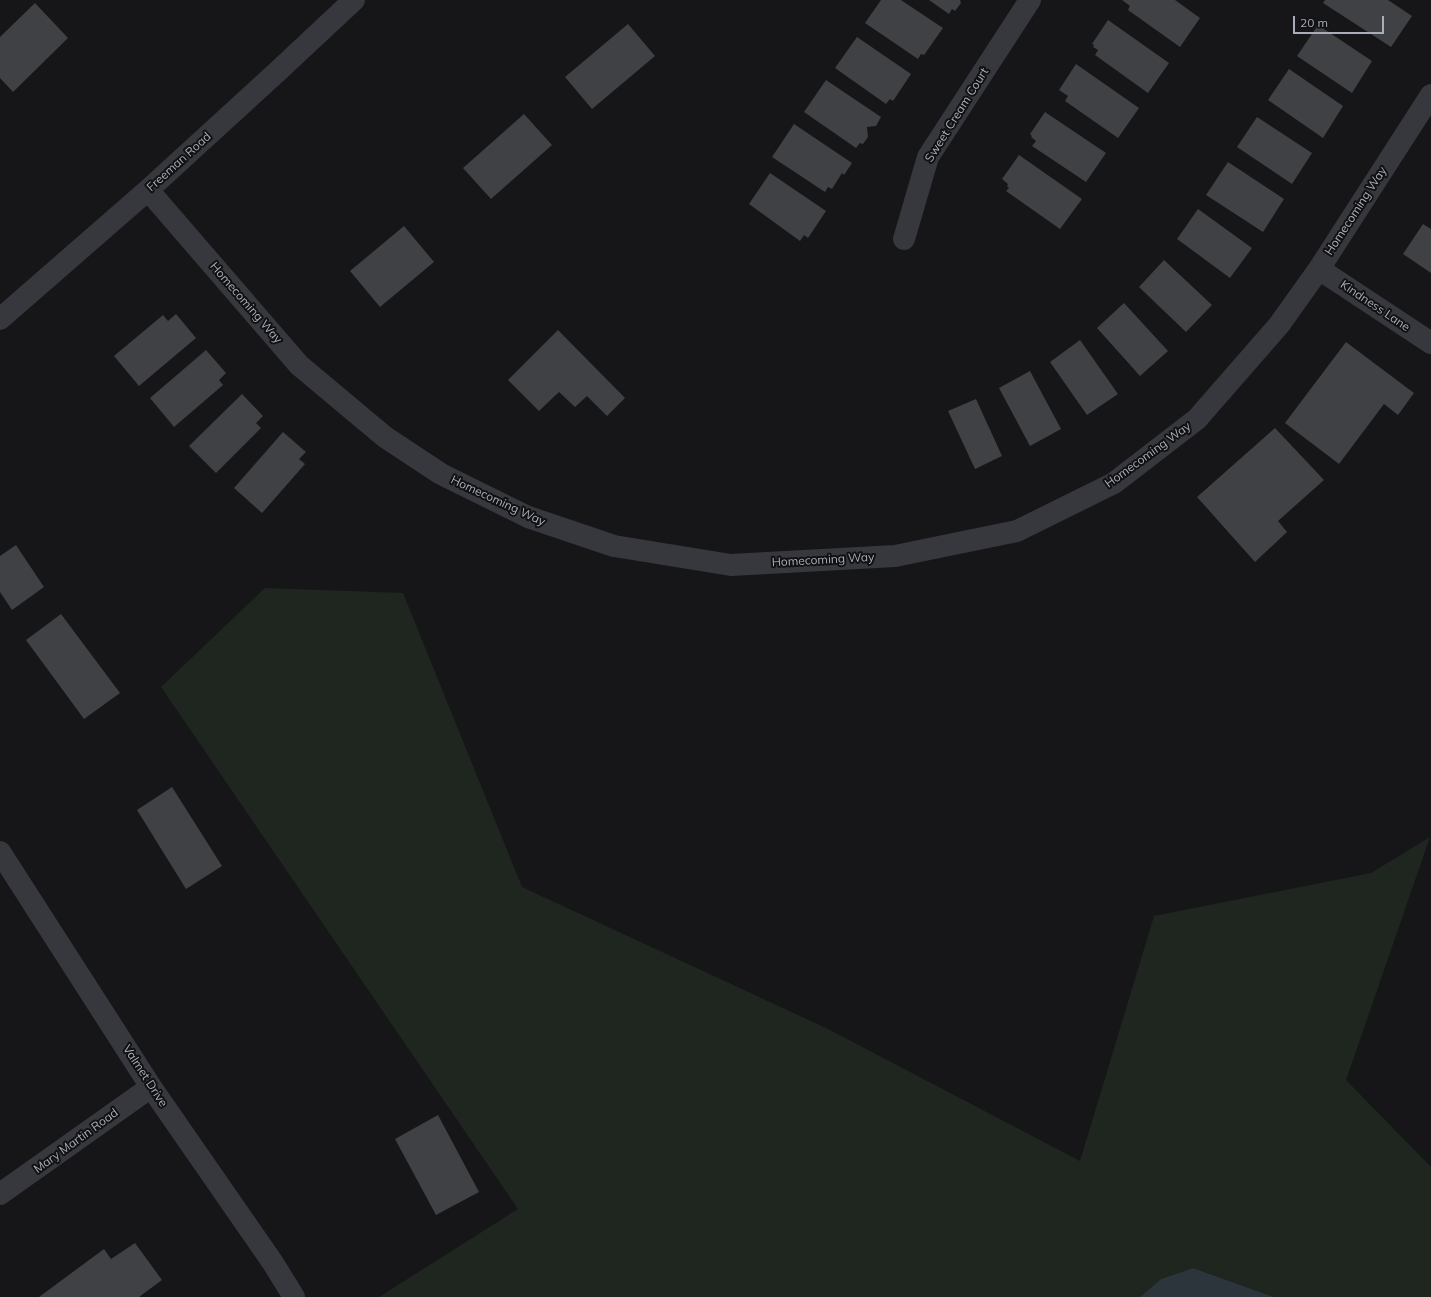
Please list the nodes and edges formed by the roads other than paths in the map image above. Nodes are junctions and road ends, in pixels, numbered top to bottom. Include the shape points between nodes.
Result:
1 (354, 0) edge
2 (1030, 0) edge
3 (1431, 95) edge
4 (148, 190) junction
5 (904, 239) dead end
6 (1319, 269) junction
7 (0, 319) edge
8 (1431, 343) edge
9 (0, 852) edge
10 (152, 1087) junction
11 (0, 1194) edge
12 (294, 1297) edge

1 - 4 street, Freeman Road
2 - 5 street, Sweet Cream Court via 928,157
3 - 6 street, Homecoming Way
4 - 6 street, Homecoming Way via 299,365 385,437 441,474 528,517 614,546 731,565 895,556 1008,533 1017,531 1114,483 1197,418 1279,325
4 - 7 street, Freeman Road
6 - 8 street, Kindness Lane
9 - 10 street, Valmet Drive
10 - 11 street, Mary Martin Road
10 - 12 street, Valmet Drive

